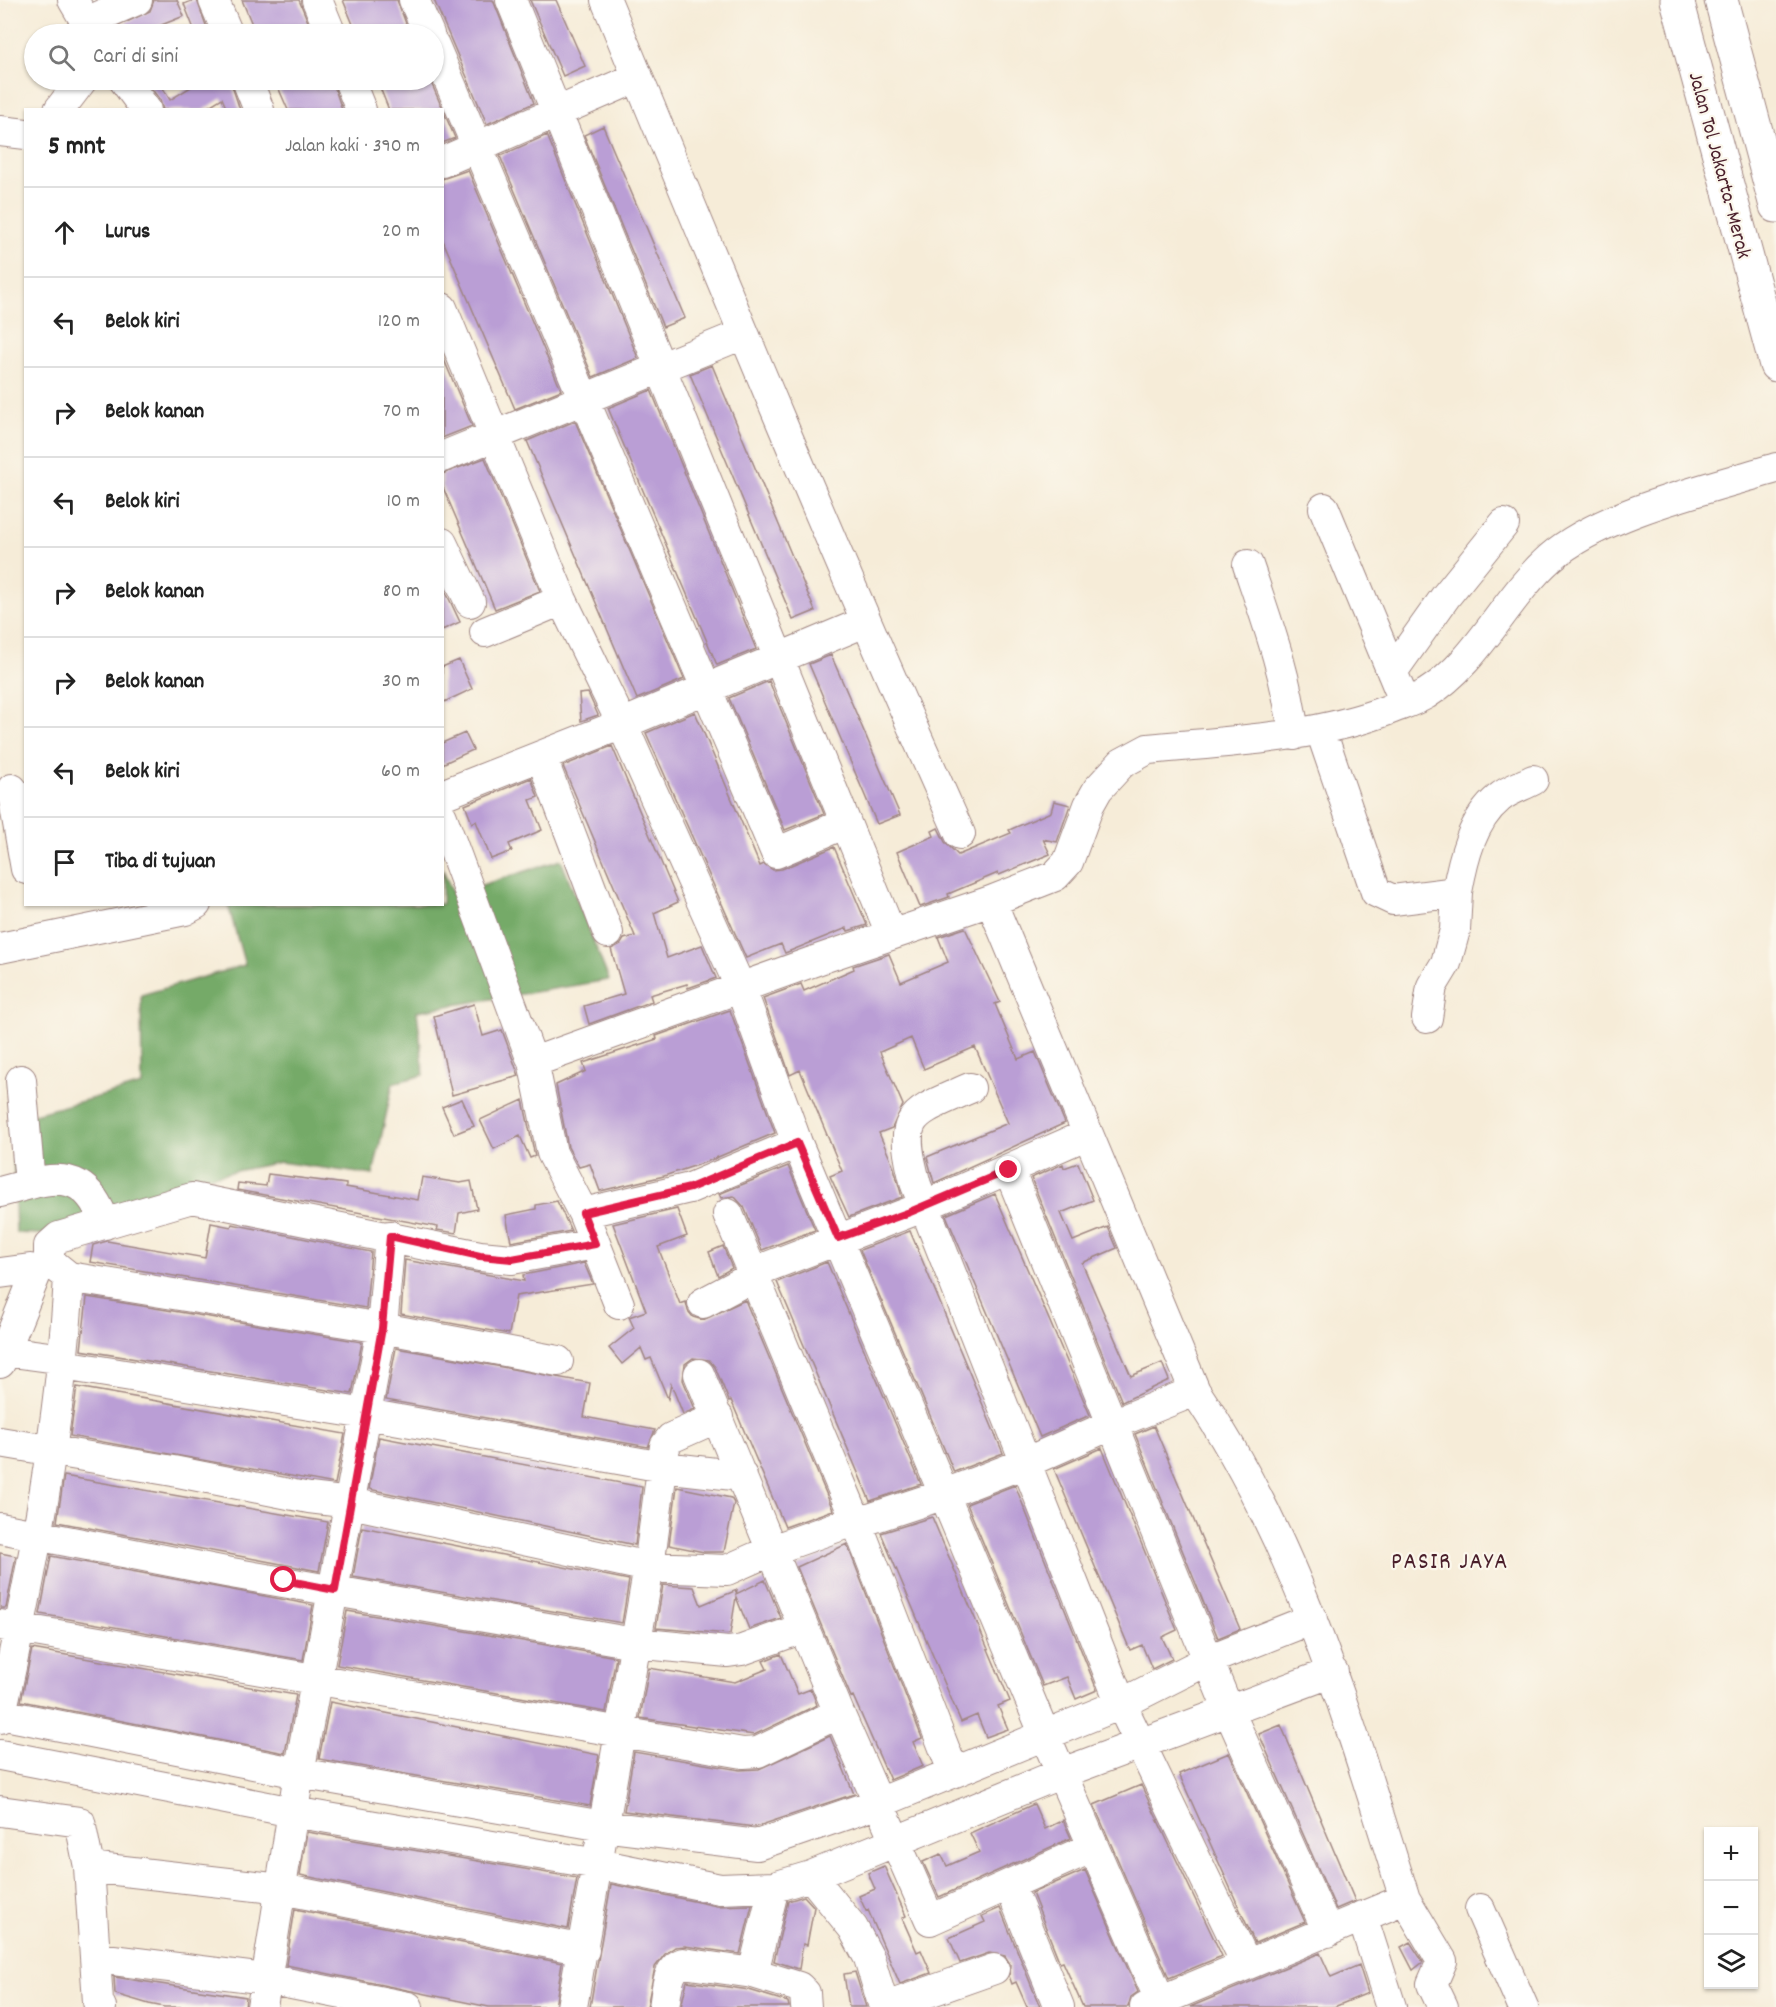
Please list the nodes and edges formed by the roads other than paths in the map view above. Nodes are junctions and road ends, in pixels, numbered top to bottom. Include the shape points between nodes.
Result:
1 (137, 0) edge
2 (317, 0) edge
3 (414, 0) edge
4 (511, 0) edge
5 (606, 0) edge
6 (1677, 0) edge
7 (1721, 0) edge
8 (214, 1) edge
9 (84, 19) edge
10 (224, 24) edge
11 (327, 24) edge
12 (425, 24) edge
13 (444, 69) edge
14 (638, 77) junction
15 (74, 90) edge
16 (131, 90) edge
17 (251, 90) edge
18 (353, 90) edge
19 (61, 108) edge
20 (145, 108) edge
21 (258, 108) edge
22 (360, 108) edge
23 (557, 113) junction
24 (0, 131) edge
25 (24, 134) edge
26 (476, 146) junction
27 (444, 161) edge
28 (1776, 206) edge
29 (444, 313) edge
30 (742, 334) junction
31 (1776, 365) edge
32 (660, 367) junction
33 (584, 400) junction
34 (495, 436) junction
35 (444, 456) edge
36 (1776, 468) edge
37 (1324, 508) dead end
38 (1504, 524) dead end
39 (444, 547) edge
40 (1248, 565) dead end
41 (562, 600) junction
42 (470, 602) dead end
43 (865, 622) junction
44 (485, 632) dead end
45 (779, 659) junction
46 (1392, 672) junction
47 (705, 688) junction
48 (1405, 703) junction
49 (622, 724) junction
50 (1307, 733) junction
51 (541, 756) junction
52 (1533, 780) dead end
53 (13, 789) edge
54 (444, 794) edge
55 (444, 822) edge
56 (846, 823) junction
57 (960, 834) dead end
58 (24, 857) edge
59 (1457, 892) junction
60 (991, 901) junction
61 (192, 906) edge
62 (608, 933) dead end
63 (891, 934) junction
64 (0, 948) edge
65 (741, 989) junction
66 (1427, 1018) dead end
67 (533, 1061) junction
68 (21, 1080) dead end
69 (970, 1088) dead end
70 (1088, 1134) junction
71 (797, 1143) junction
72 (1009, 1170) junction
73 (30, 1184) junction
74 (0, 1192) edge
75 (924, 1206) junction
76 (583, 1213) junction
77 (728, 1214) dead end
78 (105, 1224) junction
79 (390, 1236) junction
80 (838, 1238) junction
81 (595, 1244) junction
82 (0, 1274) edge
83 (756, 1275) junction
84 (69, 1277) junction
85 (703, 1303) dead end
86 (619, 1304) dead end
87 (382, 1328) junction
88 (3, 1357) edge
89 (558, 1361) dead end
90 (64, 1362) junction
91 (699, 1374) dead end
92 (1195, 1391) junction
93 (366, 1414) junction
94 (718, 1417) junction
95 (1113, 1424) junction
96 (0, 1442) edge
97 (50, 1449) junction
98 (1025, 1463) junction
99 (663, 1467) junction
100 (742, 1476) junction
101 (945, 1494) junction
102 (351, 1503) junction
103 (857, 1523) junction
104 (0, 1528) edge
105 (36, 1534) junction
106 (772, 1550) junction
107 (649, 1566) junction
108 (335, 1590) junction
109 (1312, 1619) junction
110 (10, 1627) edge
111 (803, 1628) junction
112 (634, 1643) junction
113 (1208, 1660) junction
114 (1333, 1672) junction
115 (317, 1680) junction
116 (1121, 1704) junction
117 (1228, 1709) junction
118 (838, 1713) junction
119 (0, 1715) edge
120 (619, 1733) junction
121 (1044, 1733) junction
122 (1141, 1743) junction
123 (0, 1755) edge
124 (953, 1771) junction
125 (299, 1773) junction
126 (1062, 1773) junction
127 (879, 1803) junction
128 (0, 1810) edge
129 (293, 1812) junction
130 (603, 1826) junction
131 (897, 1841) junction
132 (727, 1843) junction
133 (1093, 1847) junction
134 (598, 1864) junction
135 (89, 1867) junction
136 (811, 1876) junction
137 (1010, 1886) junction
138 (774, 1887) junction
139 (720, 1888) junction
140 (282, 1889) junction
141 (1405, 1899) junction
142 (1480, 1909) dead end
143 (1362, 1916) junction
144 (1328, 1932) junction
145 (584, 1950) junction
146 (97, 1958) junction
147 (1246, 1963) junction
148 (994, 1969) dead end
149 (753, 1973) junction
150 (264, 1993) edge
151 (814, 1997) edge
152 (1383, 2004) edge
153 (1156, 2005) edge
154 (101, 2007) edge
155 (408, 2007) edge
156 (572, 2007) edge
157 (663, 2007) edge
158 (885, 2007) edge
159 (1059, 2007) edge
160 (1443, 2007) edge
161 (1523, 2007) edge

1 - 9 street
2 - 11 street
3 - 12 street
4 - 23 street
5 - 14 street
6 - 31 highway, Jalan Tol Jakarta–Merak
7 - 28 highway, Jalan Tol Jakarta–Merak
8 - 10 street
13 - 26 street
14 - 23 street
14 - 30 street
15 - 19 street
16 - 20 street
17 - 21 street
18 - 22 street
23 - 26 street
23 - 32 street
24 - 25 street
26 - 27 street
26 - 33 street
29 - 34 street
30 - 32 street
30 - 43 street
32 - 33 street
32 - 45 street
33 - 34 street
33 - 47 street
34 - 35 street
34 - 41 street
36 - 48 street via 1597,526 1551,557 1447,679 1424,696
37 - 46 street
38 - 46 street
39 - 42 street
40 - 50 street via 1290,703
41 - 44 street
41 - 49 street
43 - 45 street
43 - 57 street
45 - 47 street
45 - 56 street
46 - 48 street
47 - 49 street
47 - 56 street via 776,853
48 - 50 street via 1351,724
49 - 51 street
49 - 65 street
50 - 59 street via 1376,892 1393,900
50 - 60 street via 1136,753 1098,789 1074,850 1060,872
51 - 54 street
51 - 62 street
52 - 59 street via 1500,797 1482,816 1462,866
53 - 58 street
55 - 67 street
56 - 63 street
59 - 66 street via 1455,930 1446,963 1432,986
60 - 63 street
60 - 70 street
61 - 64 street
63 - 65 street
65 - 67 street
65 - 71 street
67 - 76 street via 552,1153
68 - 73 street
69 - 75 street via 916,1113 909,1125 910,1163
70 - 72 street
70 - 92 street
71 - 76 street via 690,1188
71 - 80 street
72 - 75 street
72 - 95 street
73 - 74 street
73 - 78 street via 54,1179 83,1187 94,1196
75 - 80 street
75 - 98 street
76 - 81 street
77 - 83 street
78 - 79 street via 192,1198
78 - 84 street via 59,1237 49,1246 49,1261
79 - 81 street via 512,1259
79 - 87 street
80 - 83 street via 759,1270
80 - 101 street
81 - 86 street
82 - 88 street via 30,1269 35,1276
83 - 85 street
83 - 103 street
84 - 87 street
84 - 90 street
87 - 89 street
87 - 93 street
88 - 90 street
90 - 93 street
90 - 97 street
91 - 94 street
92 - 95 street
92 - 109 street via 1220,1428 1253,1491
93 - 99 street
93 - 102 street
94 - 99 street via 667,1441
94 - 100 street
95 - 98 street
95 - 113 street
96 - 97 street
97 - 102 street
97 - 105 street
98 - 101 street
98 - 116 street
99 - 100 street
99 - 107 street
100 - 106 street
101 - 103 street
101 - 121 street
102 - 107 street
102 - 108 street
103 - 106 street
103 - 124 street
104 - 105 street
105 - 108 street
105 - 110 street
106 - 107 street via 727,1570
106 - 111 street
107 - 112 street
108 - 112 street
108 - 115 street
109 - 113 street
109 - 114 street
110 - 115 street
110 - 119 street
111 - 112 street via 728,1652
111 - 118 street
112 - 120 street
113 - 116 street
113 - 117 street
114 - 117 street
114 - 141 street
115 - 120 street
115 - 125 street
116 - 121 street
116 - 122 street
117 - 122 street
117 - 144 street
118 - 120 street via 753,1754
118 - 127 street
119 - 125 street
120 - 130 street
121 - 124 street
121 - 126 street
122 - 126 street
122 - 147 street
123 - 129 street
124 - 127 street
125 - 129 street
125 - 130 street
126 - 131 street
126 - 133 street
127 - 131 street
127 - 132 street via 774,1842
128 - 135 street via 80,1822
129 - 134 street
129 - 140 street
130 - 132 street
130 - 134 street
131 - 136 street
131 - 137 street via 930,1920
132 - 139 street
133 - 137 street
133 - 153 street
134 - 139 street
134 - 145 street
135 - 140 street
135 - 146 street
136 - 138 street
136 - 158 street via 859,1938
137 - 159 street
138 - 139 street
138 - 149 street
140 - 145 street
140 - 150 street
141 - 143 street
141 - 160 street via 1442,1961 1432,1984
142 - 161 street
143 - 144 street
143 - 152 street
144 - 147 street
145 - 156 street
146 - 150 street
146 - 154 street
147 - 153 street
148 - 158 street
149 - 151 street via 799,1987
149 - 157 street via 676,1965 671,1970
150 - 155 street

